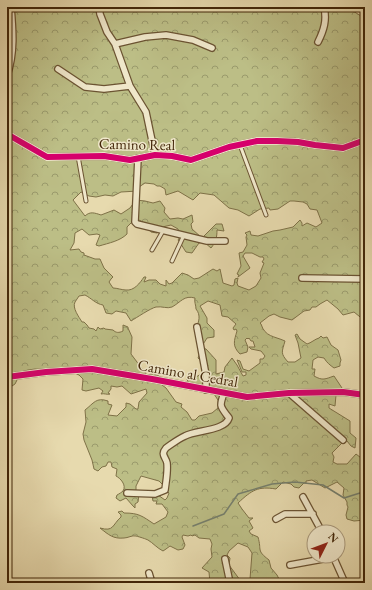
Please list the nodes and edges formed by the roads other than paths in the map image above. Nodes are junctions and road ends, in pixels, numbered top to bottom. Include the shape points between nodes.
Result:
1 (11, 7) edge
2 (99, 7) edge
3 (324, 7) edge
4 (318, 42) dead end
5 (115, 44) junction
6 (212, 48) dead end
7 (58, 68) dead end
8 (7, 76) edge
9 (130, 86) junction
10 (7, 134) edge
11 (365, 140) edge
12 (240, 145) junction
13 (155, 155) junction
14 (78, 156) junction
15 (138, 158) junction
16 (86, 201) dead end
17 (266, 215) dead end
18 (163, 231) junction
19 (184, 236) junction
20 (226, 242) dead end
21 (152, 250) dead end
22 (172, 261) dead end
23 (302, 278) dead end
24 (365, 278) edge
25 (197, 327) dead end
26 (7, 377) edge
27 (206, 390) junction
28 (224, 392) junction
29 (289, 393) junction
30 (365, 395) edge
31 (343, 440) dead end
32 (127, 493) dead end
33 (304, 498) dead end
34 (312, 514) junction
35 (276, 519) dead end
36 (318, 524) edge
37 (225, 560) dead end
38 (306, 562) edge
39 (336, 564) edge
40 (290, 565) dead end
41 (149, 573) dead end
42 (152, 583) edge
43 (230, 583) edge
44 (345, 583) edge

1 - 8 street via 12,50
2 - 5 street via 107,32
3 - 4 street via 326,16
5 - 6 street via 166,35 193,40
5 - 9 street
7 - 9 street via 85,87 104,89
9 - 13 street via 146,112
10 - 14 street, Camino Real via 46,157
11 - 12 street, Camino Real via 343,148 277,141 257,141
12 - 13 street, Camino Real via 191,160
12 - 17 lane
13 - 15 street, Camino Real
14 - 15 street, Camino Real via 130,160
14 - 16 lane
15 - 18 street via 135,222
18 - 19 street
18 - 21 lane
19 - 20 street
19 - 22 lane
23 - 24 street
25 - 27 street via 206,375
26 - 27 street, Camino al Cedral via 92,369
27 - 28 street, Camino al Cedral
28 - 29 street, Camino al Cedral via 247,397
28 - 32 street via 220,403 229,418 228,422 223,426 185,436 164,451 167,462 165,490 155,494
29 - 30 street, Camino al Cedral via 343,392
29 - 31 street
33 - 34 street
34 - 35 street via 285,514
34 - 36 street
37 - 43 street
38 - 40 street
39 - 44 street
41 - 42 street

